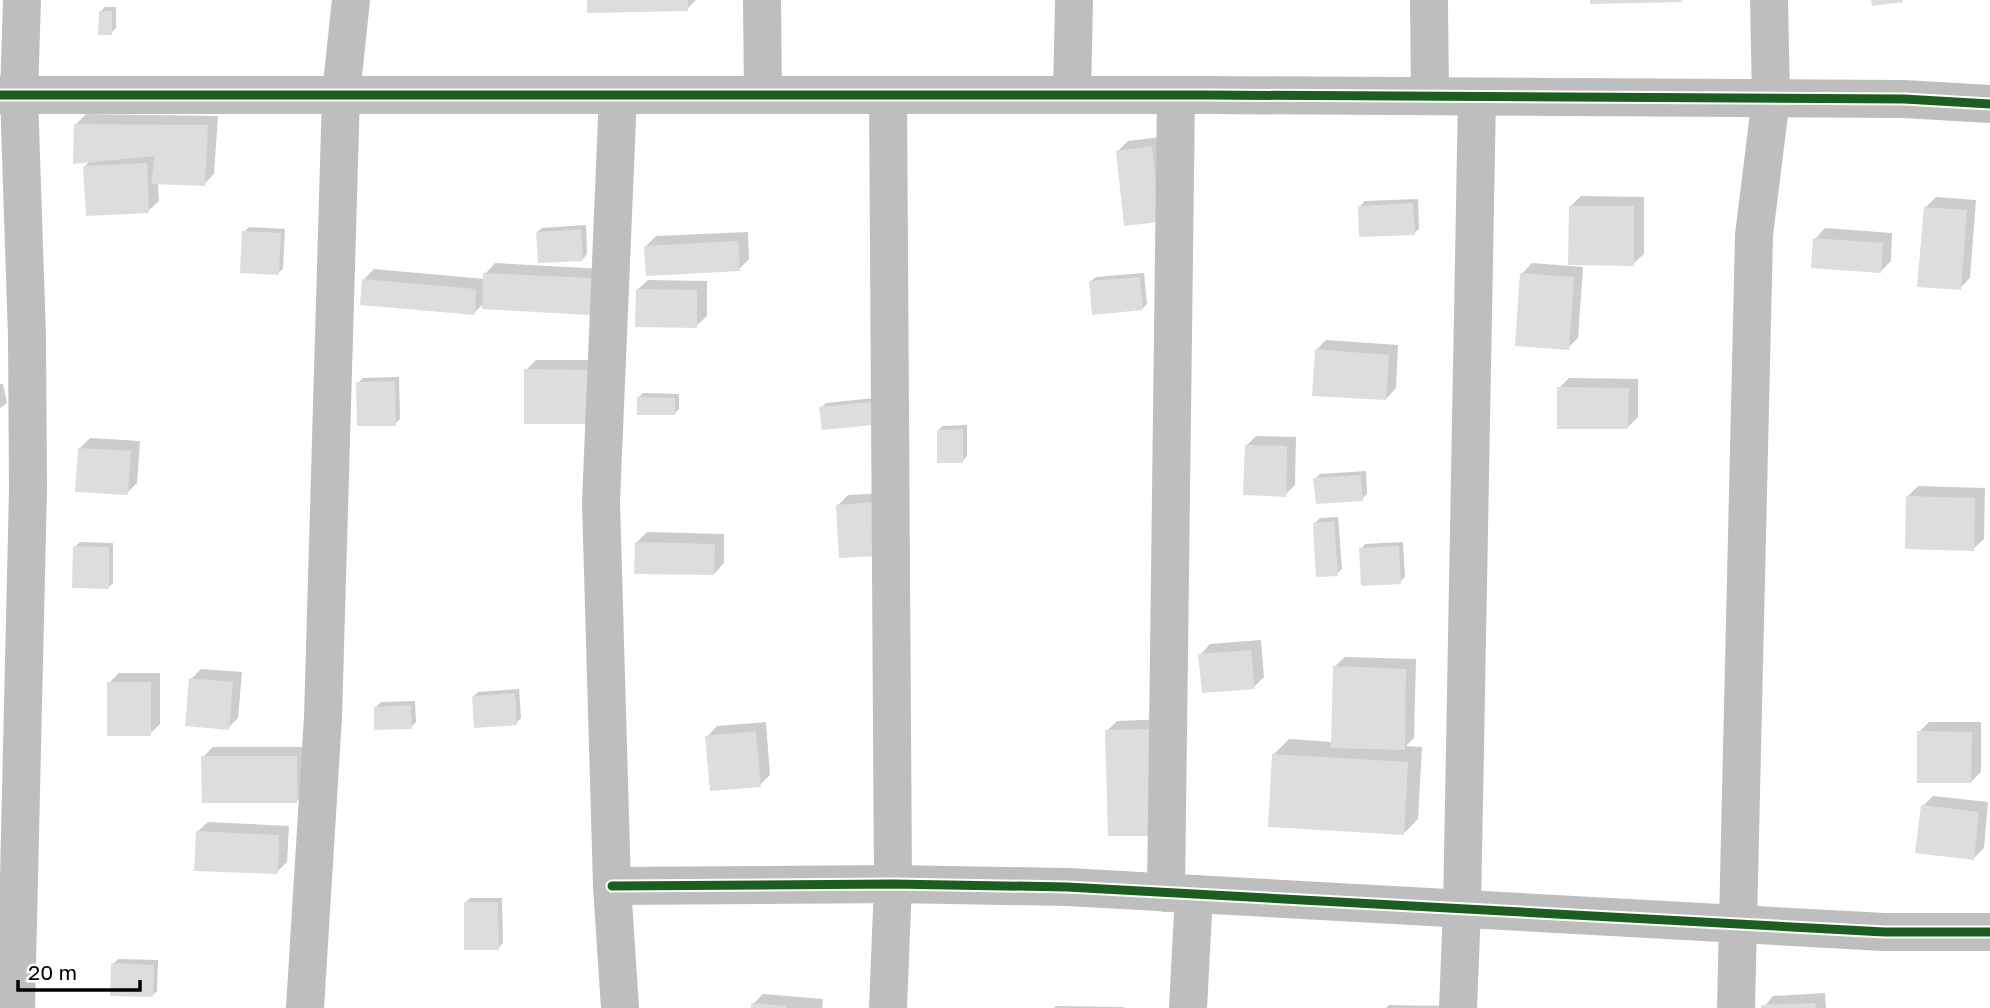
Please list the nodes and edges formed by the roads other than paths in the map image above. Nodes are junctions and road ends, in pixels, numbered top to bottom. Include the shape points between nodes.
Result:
1 (22, 0) edge
2 (351, 0) edge
3 (762, 0) edge
4 (1074, 0) edge
5 (1429, 0) edge
6 (1769, 0) edge
7 (341, 94) junction
8 (9, 95) edge
9 (618, 95) junction
10 (764, 95) junction
11 (888, 95) junction
12 (1072, 95) junction
13 (1176, 95) junction
14 (1430, 96) junction
15 (1476, 97) junction
16 (1771, 98) junction
17 (1990, 104) edge
18 (893, 884) junction
19 (612, 886) junction
20 (1180, 893) junction
21 (1462, 909) junction
22 (1737, 924) junction
23 (1990, 932) edge
24 (16, 1008) edge
25 (304, 1008) edge
26 (620, 1008) edge
27 (888, 1008) edge
28 (1188, 1008) edge
29 (1458, 1008) edge
30 (1736, 1008) edge

1 - 8 street
2 - 7 street
3 - 10 street
4 - 12 street
5 - 14 street
6 - 16 street
7 - 8 street
7 - 9 street
7 - 25 street via 323,717
8 - 24 street via 27,337
9 - 10 street
9 - 19 street via 601,502
10 - 11 street
11 - 12 street
11 - 18 street
12 - 13 street
13 - 14 street
13 - 20 street
14 - 15 street
15 - 16 street
15 - 21 street
16 - 17 street
16 - 22 street via 1754,235
18 - 19 street
18 - 20 street
18 - 27 street
19 - 26 street
20 - 21 street
20 - 28 street
21 - 22 street
21 - 29 street
22 - 23 street
22 - 30 street

